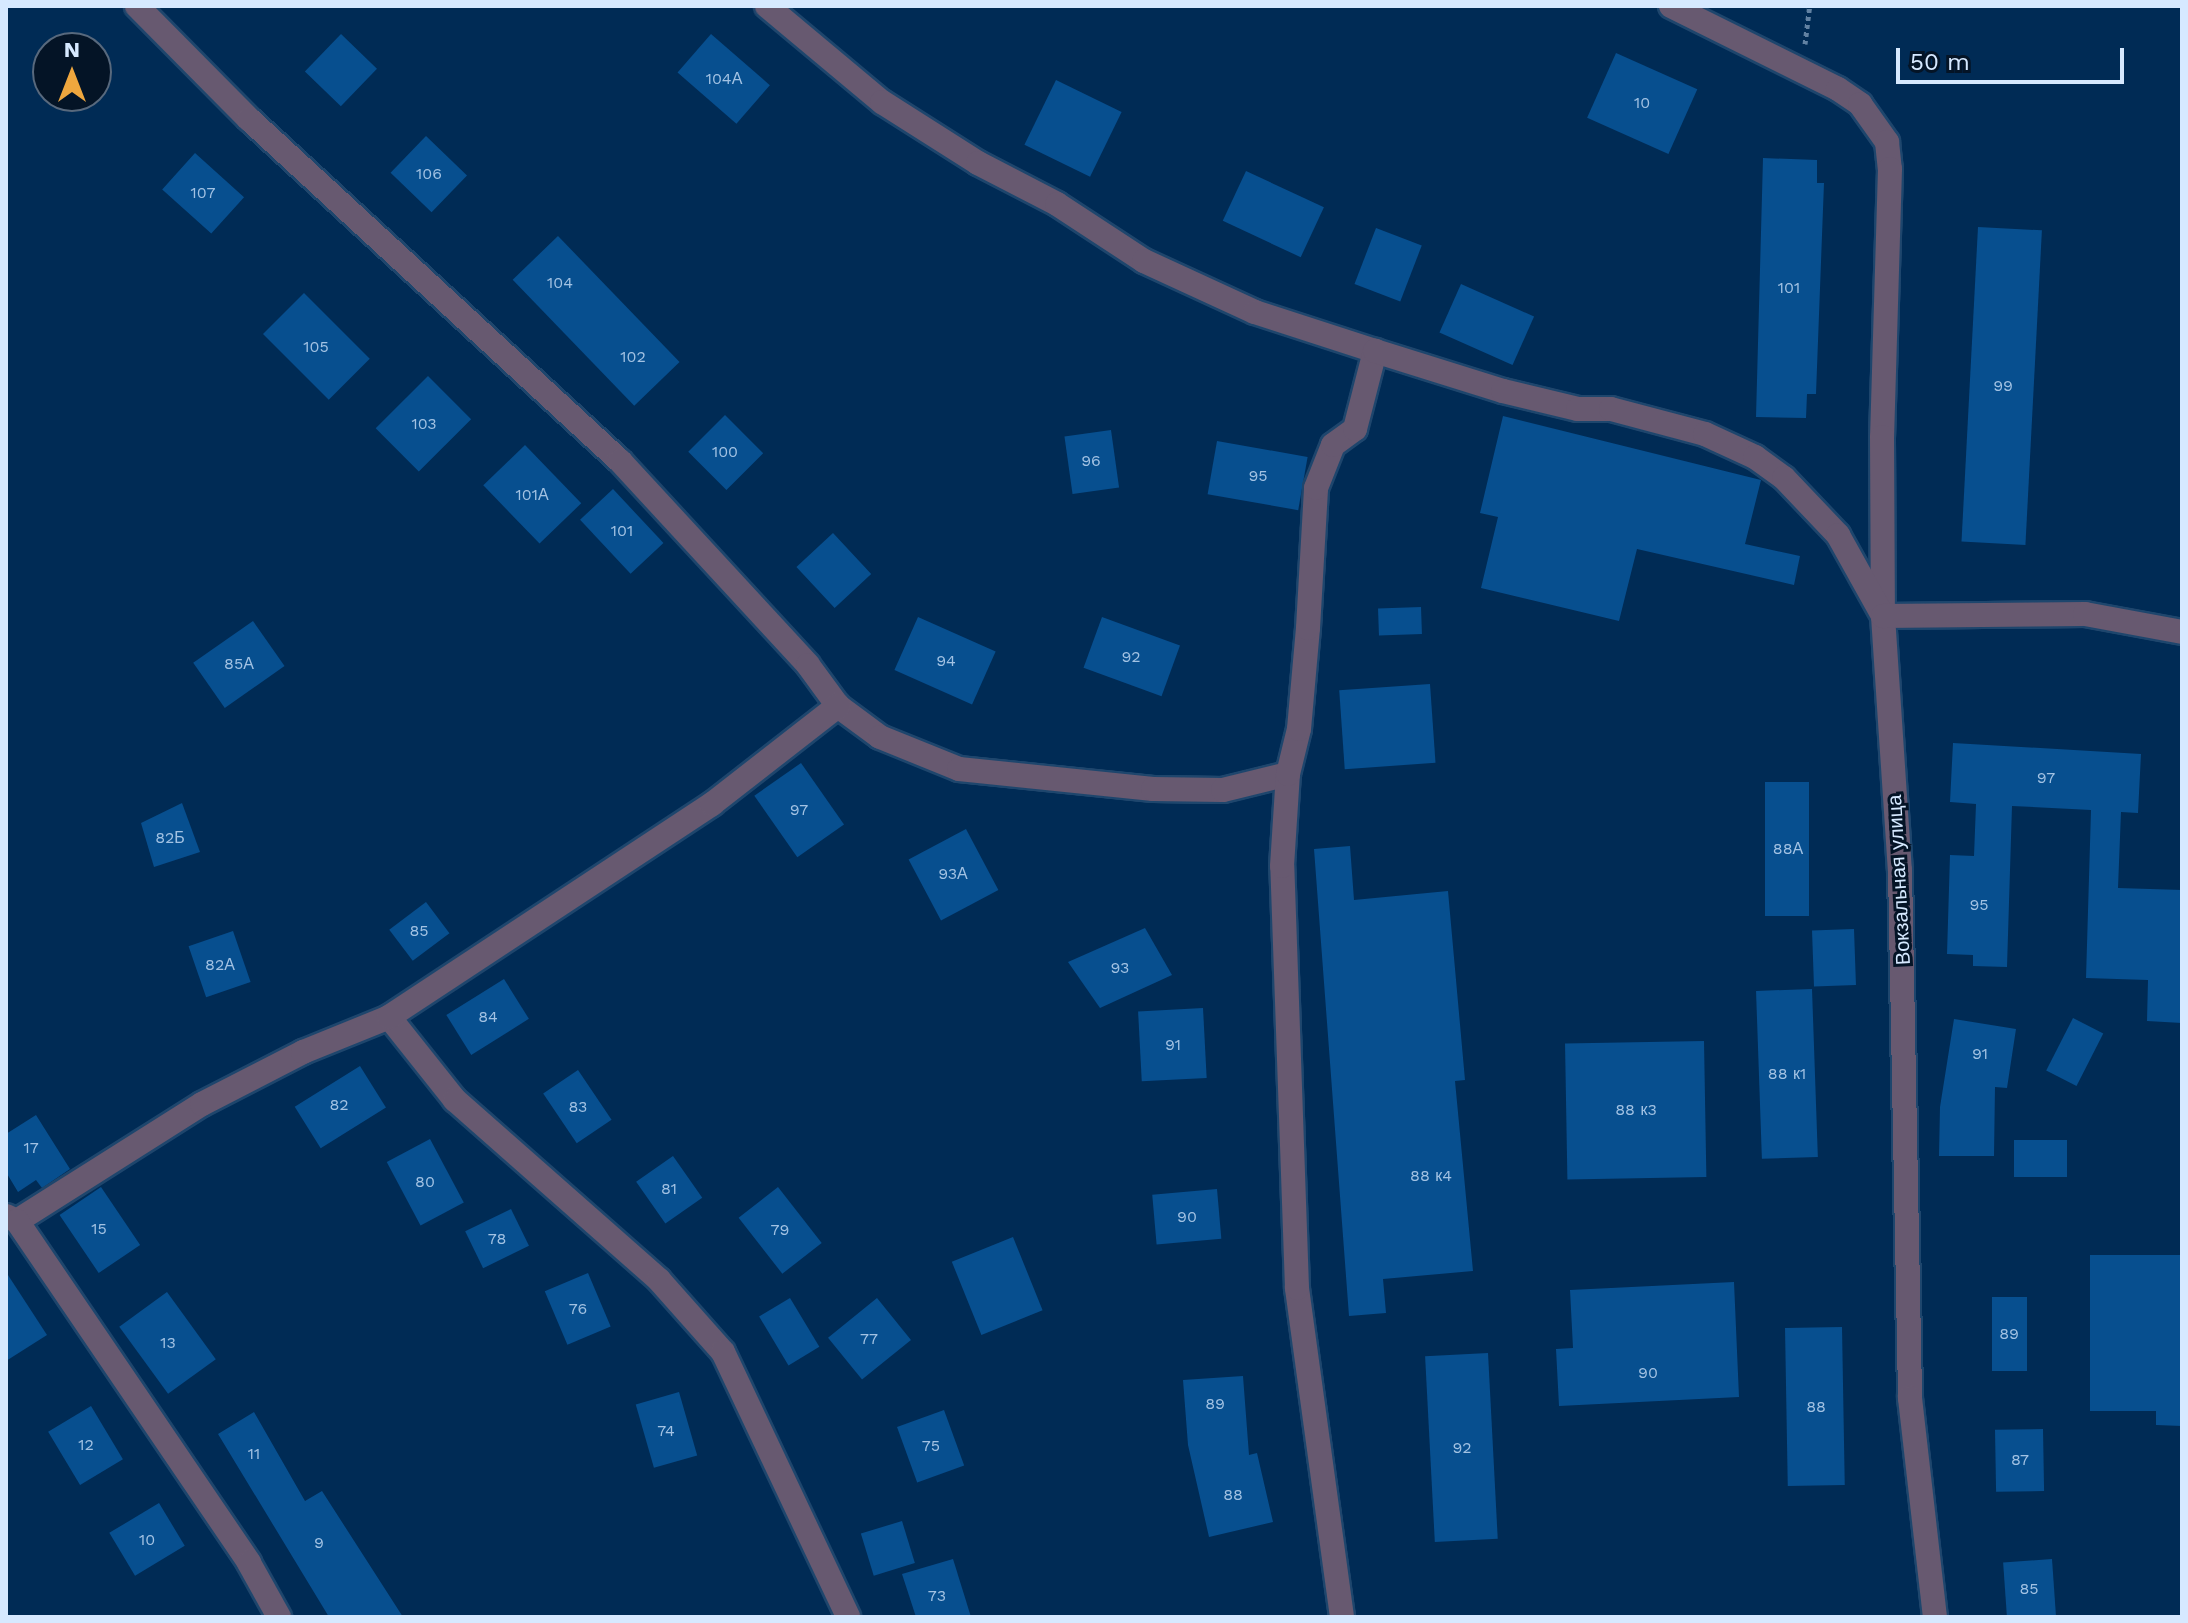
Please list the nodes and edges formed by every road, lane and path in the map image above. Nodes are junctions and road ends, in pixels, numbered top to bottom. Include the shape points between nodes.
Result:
1 (137, 6) edge
2 (767, 6) edge
3 (1671, 6) edge
4 (1810, 6) edge
5 (1812, 73) junction
6 (1375, 351) junction
7 (1883, 616) junction
8 (2182, 632) edge
9 (838, 706) junction
10 (1288, 774) junction
11 (389, 1017) junction
12 (12, 1218) edge
13 (279, 1617) edge
14 (848, 1617) edge
15 (1342, 1617) edge
16 (1935, 1617) edge

1 - 9 street via 249,119 620,461 808,665
2 - 6 street via 882,102 1144,261 1255,312
3 - 5 street
4 - 5 path via 1804,42
5 - 7 street, Вокзальная улица via 1860,104 1887,142
6 - 7 street via 1503,391 1578,409 1611,409 1705,434 1755,457 1784,478 1838,535
6 - 10 street via 1355,429 1328,453 1316,488 1299,729
7 - 8 street via 2085,614
7 - 16 street, Вокзальная улица via 1900,870 1910,1398
9 - 10 street via 880,737 959,769 1153,789 1223,790
9 - 11 street via 712,804
10 - 15 street via 1282,866 1297,1288
11 - 12 street via 202,1104
11 - 14 street via 455,1100 648,1270 723,1352
12 - 13 street via 249,1563

